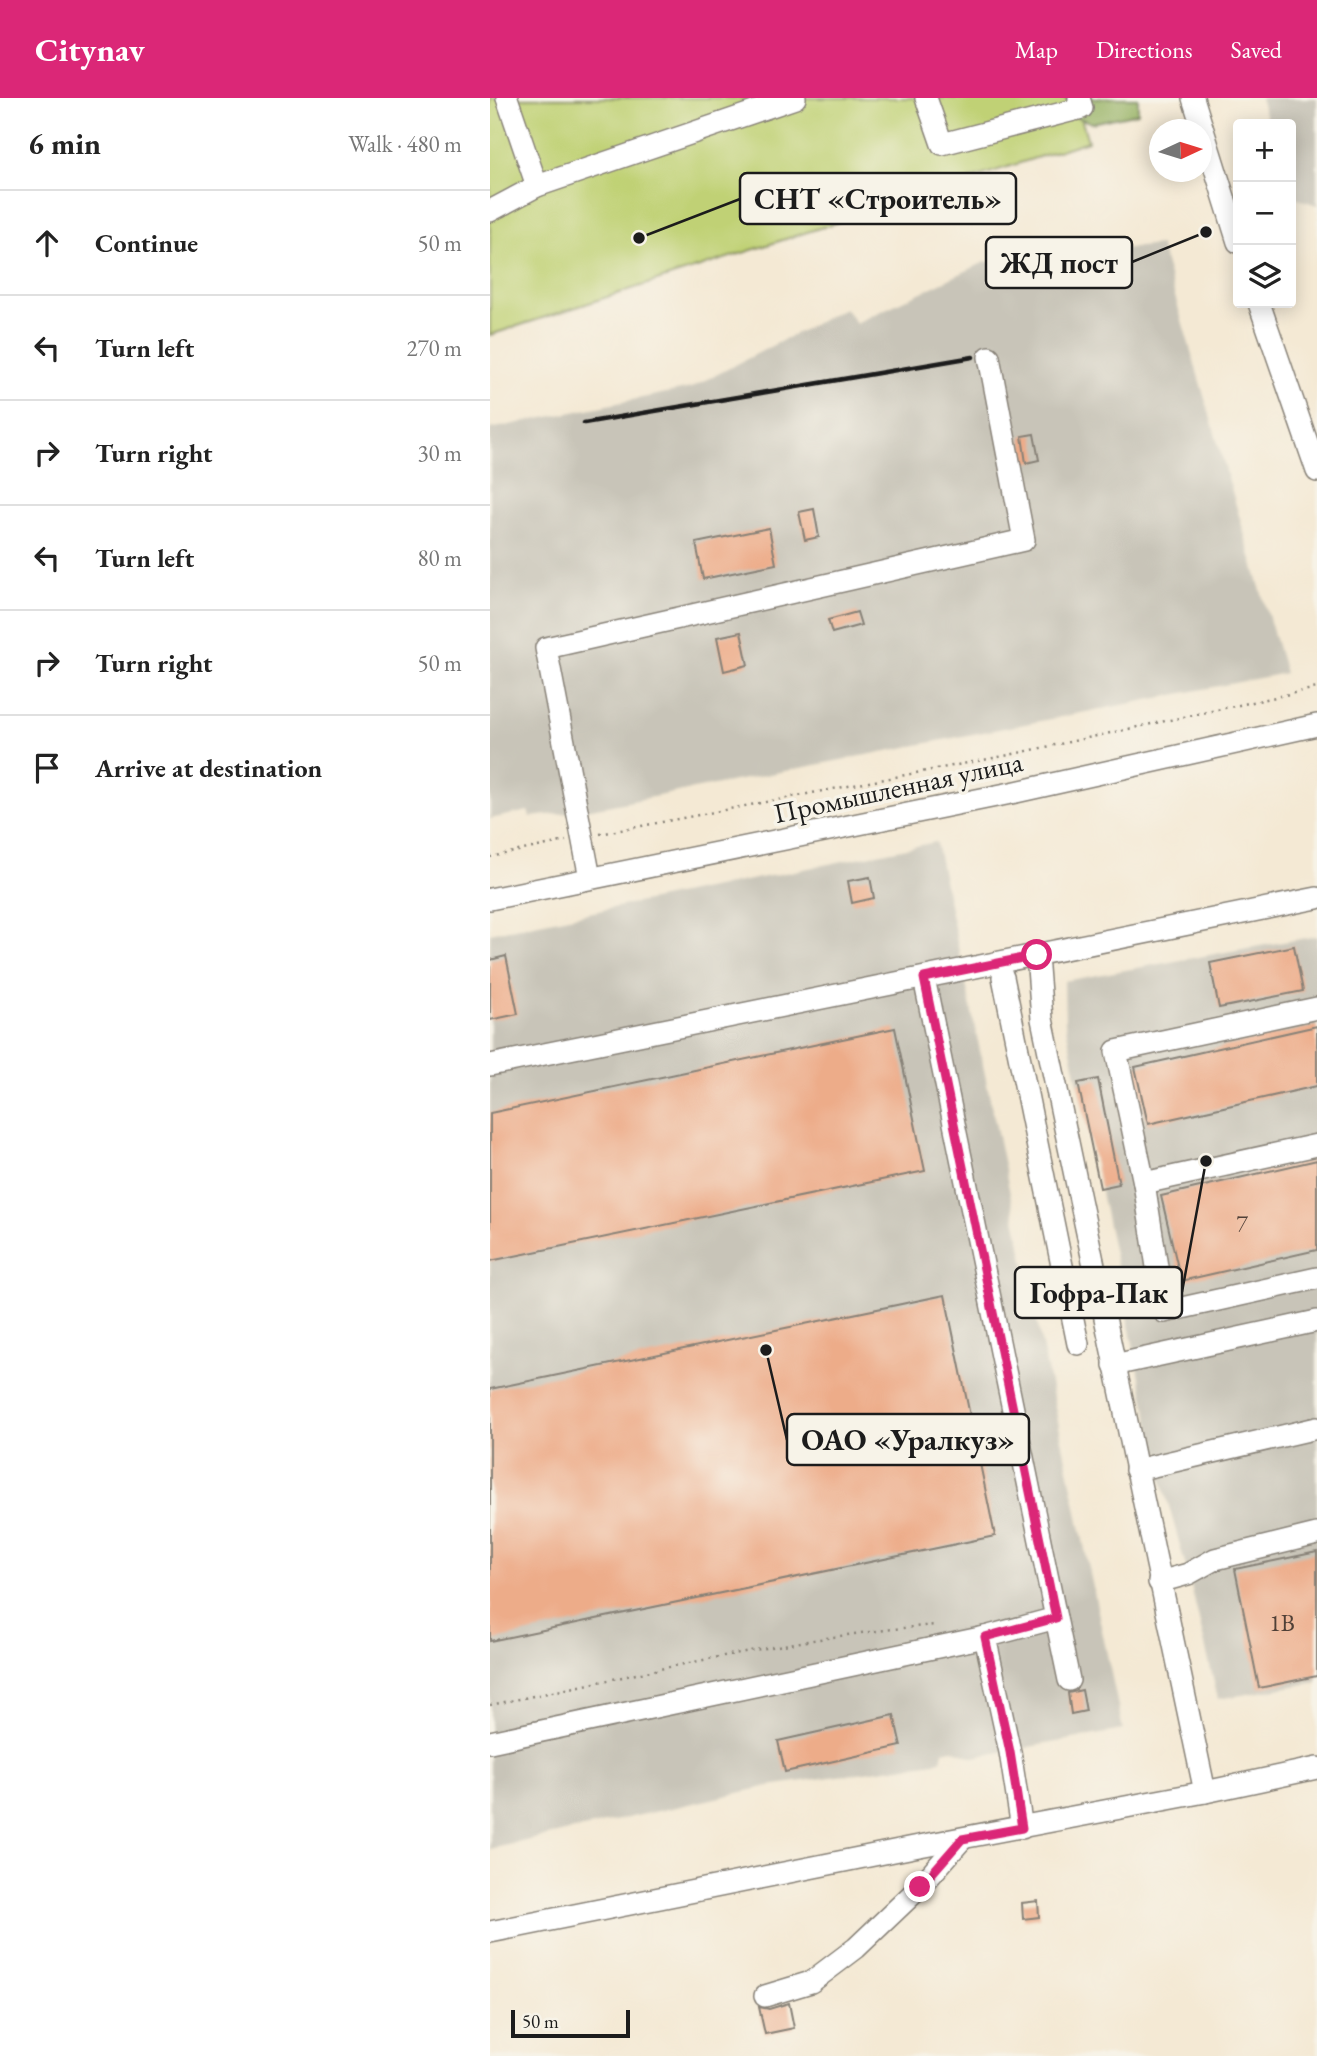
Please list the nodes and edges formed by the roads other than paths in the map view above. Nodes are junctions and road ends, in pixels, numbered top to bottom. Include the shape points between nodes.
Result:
1 (507, 98) edge
2 (795, 98) edge
3 (926, 98) edge
4 (1079, 98) edge
5 (1193, 98) edge
6 (537, 186) junction
7 (490, 211) edge
8 (1233, 226) edge
9 (1261, 308) edge
10 (989, 356) dead end
11 (1317, 471) edge
12 (1317, 725) edge
13 (590, 878) junction
14 (1317, 898) edge
15 (490, 899) edge
16 (1037, 955) junction
17 (924, 978) junction
18 (1003, 978) dead end
19 (1317, 1008) edge
20 (490, 1065) edge
21 (1317, 1145) edge
22 (1144, 1183) junction
23 (1080, 1204) junction
24 (1051, 1210) junction
25 (1317, 1278) edge
26 (1317, 1321) edge
27 (1078, 1344) dead end
28 (1114, 1365) junction
29 (1317, 1428) edge
30 (1136, 1470) junction
31 (1317, 1534) edge
32 (1159, 1582) junction
33 (1056, 1618) junction
34 (985, 1637) junction
35 (1069, 1680) dead end
36 (490, 1742) edge
37 (1317, 1768) edge
38 (1205, 1792) junction
39 (1022, 1828) junction
40 (962, 1839) junction
41 (490, 1932) edge
42 (765, 1996) dead end

1 - 6 street
2 - 6 street
3 - 4 street via 942,144 1082,108
5 - 8 street
6 - 7 street
9 - 11 street
10 - 13 street via 1024,540 546,648
12 - 13 street, Промышленная улица via 1016,792
13 - 15 street, Промышленная улица
14 - 16 street
16 - 17 street
16 - 23 street via 1042,1019
17 - 20 street
17 - 33 street
18 - 24 street
19 - 22 street via 1116,1051
21 - 22 street
22 - 25 street via 1164,1312
23 - 24 street
23 - 28 street
24 - 27 street
26 - 28 street
28 - 30 street
29 - 30 street
30 - 32 street
31 - 32 street via 1216,1559
32 - 38 street
33 - 34 street
33 - 35 street
34 - 36 street
34 - 39 street
37 - 38 street
38 - 39 street
39 - 40 street
40 - 41 street
40 - 42 street via 856,1948 811,1983

